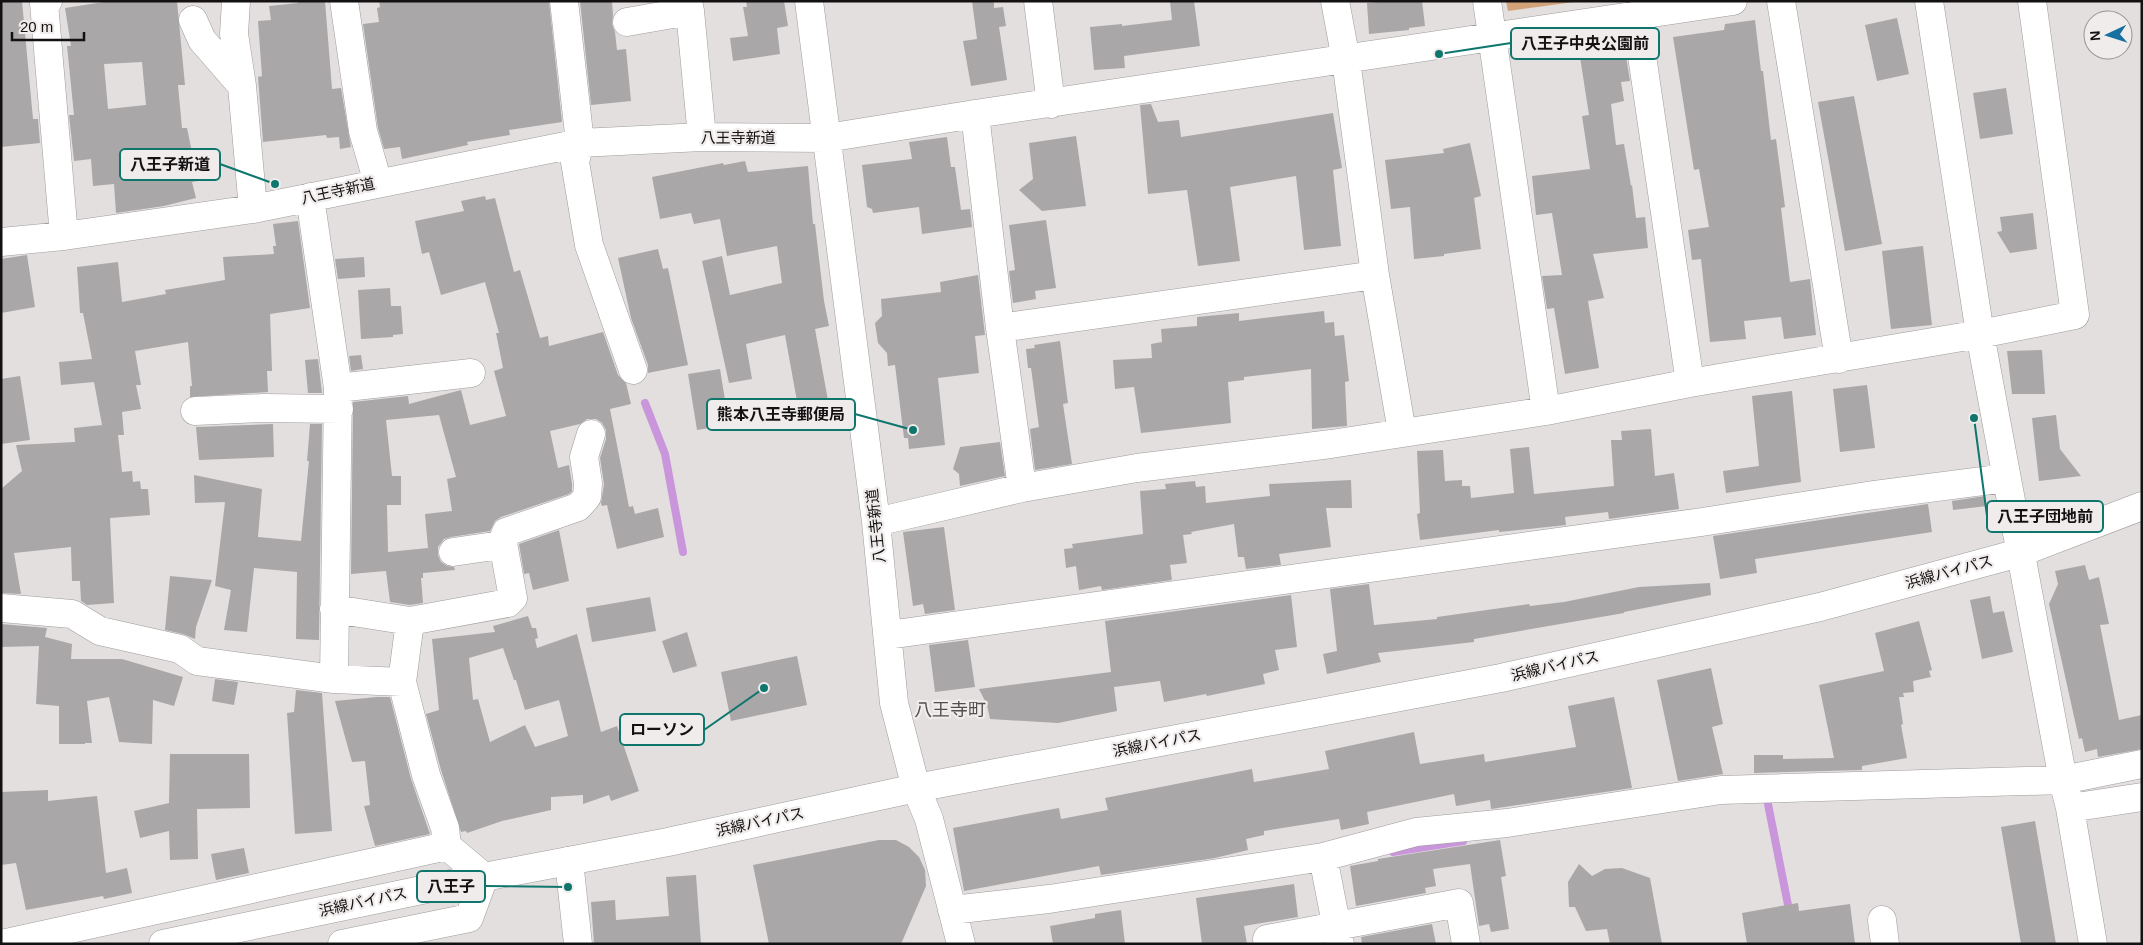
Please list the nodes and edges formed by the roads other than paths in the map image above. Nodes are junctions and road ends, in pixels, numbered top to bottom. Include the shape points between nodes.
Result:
1 (48, 1) edge
2 (236, 1) edge
3 (344, 1) edge
4 (564, 1) edge
5 (808, 1) edge
6 (1038, 1) edge
7 (1335, 1) edge
8 (1487, 1) edge
9 (1733, 1) edge
10 (1781, 1) edge
11 (1929, 1) edge
12 (2032, 1) edge
13 (689, 6) edge
14 (1636, 15) junction
15 (193, 20) dead end
16 (627, 22) dead end
17 (1492, 36) junction
18 (1346, 60) junction
19 (242, 86) junction
20 (1051, 104) junction
21 (975, 114) junction
22 (702, 138) junction
23 (827, 138) junction
24 (580, 143) junction
25 (378, 183) junction
26 (310, 197) junction
27 (253, 209) junction
28 (64, 236) junction
29 (1, 242) edge
30 (1375, 275) junction
31 (1000, 328) junction
32 (1980, 334) junction
33 (1838, 358) junction
34 (633, 370) dead end
35 (470, 373) dead end
36 (1690, 384) junction
37 (338, 398) junction
38 (195, 411) dead end
39 (1546, 411) junction
40 (1402, 432) junction
41 (591, 434) dead end
42 (2006, 478) junction
43 (1022, 488) junction
44 (2142, 506) edge
45 (876, 522) junction
46 (503, 543) junction
47 (453, 552) dead end
48 (2019, 553) junction
49 (1, 608) edge
50 (334, 609) junction
51 (410, 621) junction
52 (888, 635) junction
53 (334, 679) junction
54 (402, 682) junction
55 (2142, 764) edge
56 (2063, 780) junction
57 (916, 788) junction
58 (2142, 797) edge
59 (2070, 808) junction
60 (447, 846) junction
61 (1323, 857) junction
62 (569, 861) junction
63 (484, 877) junction
64 (952, 910) junction
65 (1339, 935) edge
66 (2, 944) edge
67 (163, 944) edge
68 (342, 944) edge
69 (578, 944) edge
70 (961, 944) edge
71 (1268, 944) edge
72 (1466, 944) edge
73 (2093, 944) edge

1 - 28 main road via 44,3
2 - 19 main road via 234,34
3 - 25 main road via 363,131
4 - 24 main road
5 - 23 main road
6 - 20 main road
7 - 18 main road
8 - 17 main road
9 - 14 main road
10 - 33 main road
11 - 32 main road
12 - 32 main road via 2075,315
13 - 16 main road
13 - 22 main road
14 - 17 main road
14 - 36 main road
15 - 19 main road via 202,40
17 - 18 main road
17 - 39 main road
18 - 20 main road
18 - 30 main road
19 - 27 main road
20 - 21 main road
21 - 23 main road
21 - 31 main road
22 - 23 main road, 八王寺新道
22 - 24 main road, 八王寺新道
23 - 45 main road, 八王寺新道
24 - 25 main road, 八王寺新道
24 - 34 main road via 575,162 589,245
25 - 26 main road, 八王寺新道
26 - 27 main road, 八王寺新道
26 - 37 main road
27 - 28 main road, 八王寺新道
28 - 29 main road, 八王寺新道
30 - 31 main road
30 - 40 main road
31 - 43 main road
32 - 33 main road
32 - 42 main road
33 - 36 main road
35 - 37 main road
36 - 39 main road
37 - 38 main road via 264,408
37 - 50 main road
39 - 40 main road
40 - 43 main road via 1137,468
41 - 46 main road via 584,457 587,497 578,507 506,532
42 - 48 main road
42 - 52 main road
43 - 45 main road
44 - 48 main road, 浜線バイパス
45 - 52 main road, 八王寺新道
46 - 47 main road
46 - 51 main road via 511,601
48 - 56 main road
48 - 57 main road, 浜線バイパス via 1820,607 1501,678
49 - 53 main road via 72,614 100,631 180,648 197,661
50 - 51 main road
50 - 53 main road
51 - 54 main road
52 - 57 main road, 八王寺新道 via 894,703
53 - 54 main road
54 - 60 main road via 426,774 445,828
55 - 56 main road
56 - 59 main road
56 - 61 main road via 1721,790 1507,823 1416,832
57 - 62 main road, 浜線バイパス
57 - 64 main road, 八王寺新道 via 929,819
58 - 59 main road
59 - 73 main road
60 - 63 main road
60 - 66 main road
61 - 64 main road via 1049,899
61 - 65 main road
62 - 63 main road, 浜線バイパス
62 - 69 main road
63 - 67 main road, 浜線バイパス
63 - 68 main road via 469,918
64 - 70 main road, 八王寺新道
65 - 71 main road via 1267,939
65 - 72 main road via 1459,903

